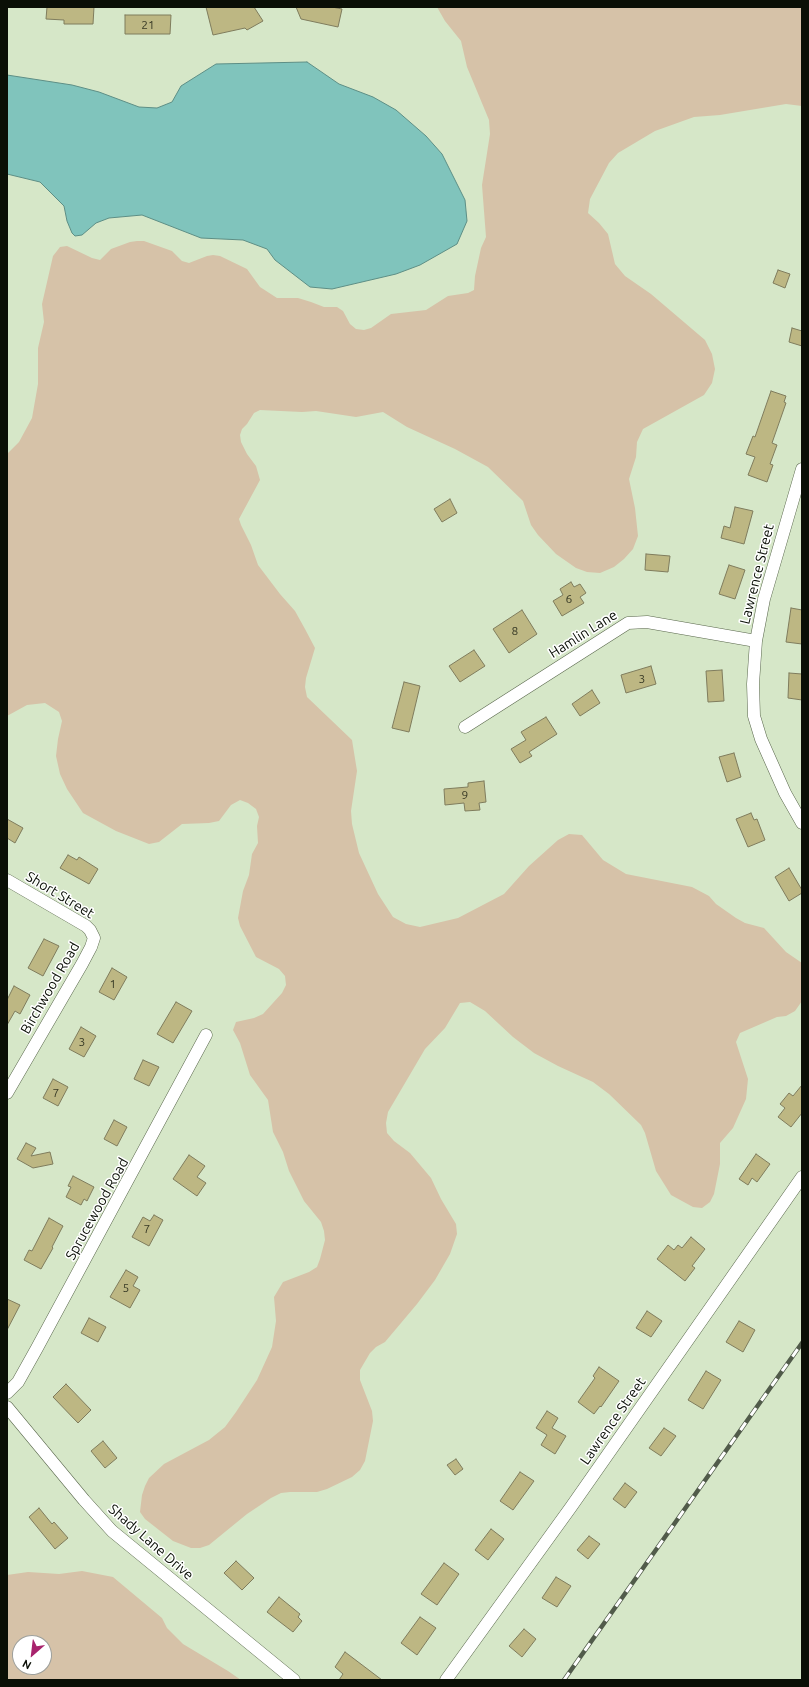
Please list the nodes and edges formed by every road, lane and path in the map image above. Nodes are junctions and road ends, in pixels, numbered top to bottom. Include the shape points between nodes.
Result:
1 (802, 469) edge
2 (756, 641) junction
3 (465, 727) dead end
4 (802, 823) edge
5 (7, 880) edge
6 (94, 938) joint
7 (206, 1035) dead end
8 (7, 1093) edge
9 (802, 1177) edge
10 (7, 1393) edge
11 (7, 1407) edge
12 (294, 1680) edge
13 (446, 1680) edge

1 - 2 street, Lawrence Street via 766,592
2 - 3 street, Hamlin Lane via 647,622 632,622 619,627
2 - 4 street, Lawrence Street via 753,684 756,723 785,793
5 - 6 street, Short Street via 82,923
6 - 8 street, Birchwood Road via 82,964
7 - 10 street, Sprucewood Road via 44,1336 18,1382
9 - 13 street, Lawrence Street via 571,1507
11 - 12 street, Shady Lane Drive via 112,1531

